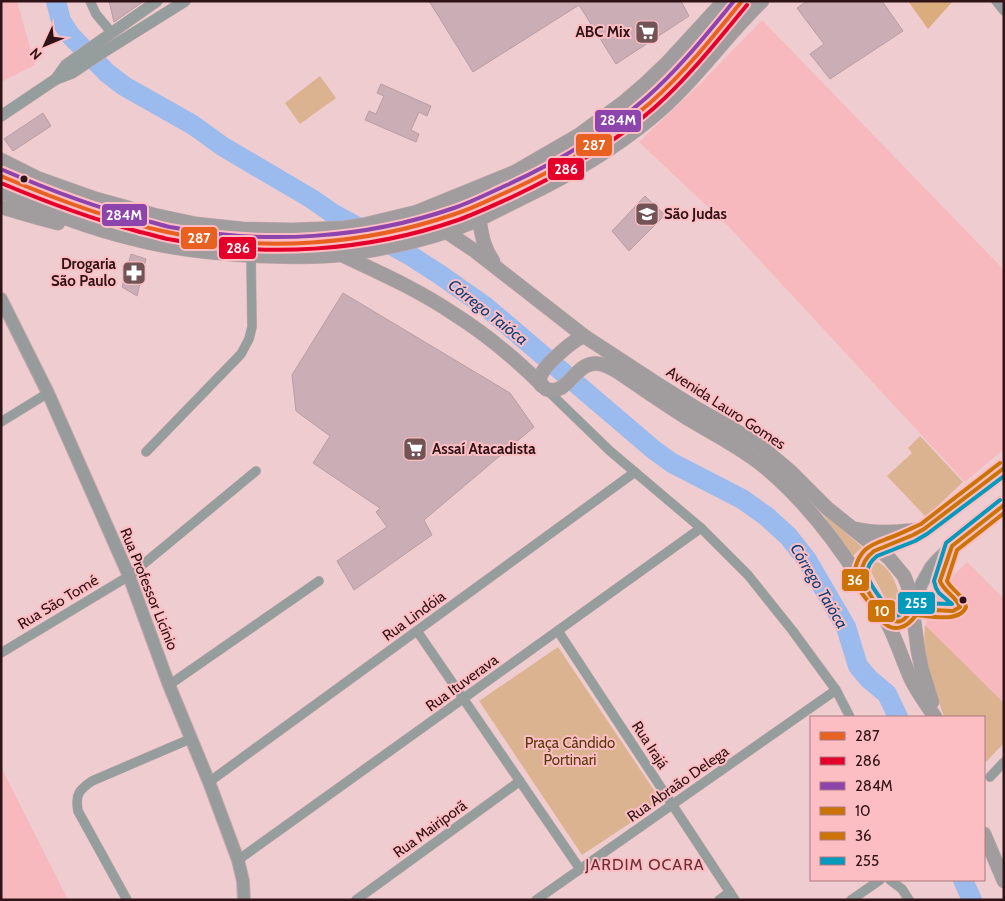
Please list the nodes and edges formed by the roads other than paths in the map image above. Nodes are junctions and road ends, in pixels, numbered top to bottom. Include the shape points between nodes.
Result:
1 (90, 1) edge
2 (158, 1) edge
3 (185, 1) edge
4 (724, 1) edge
5 (762, 1) edge
6 (996, 1) edge
7 (1004, 11) edge
8 (112, 33) junction
9 (94, 52) junction
10 (1, 116) edge
11 (1, 160) edge
12 (1, 191) edge
13 (1, 207) edge
14 (417, 212) junction
15 (479, 219) junction
16 (92, 227) junction
17 (446, 231) junction
18 (251, 255) junction
19 (341, 255) junction
20 (497, 268) junction
21 (1, 299) edge
22 (584, 336) junction
23 (563, 386) junction
24 (544, 387) junction
25 (48, 393) junction
26 (576, 418) junction
27 (1, 422) edge
28 (146, 452) dead end
29 (1004, 468) edge
30 (256, 471) dead end
31 (635, 472) junction
32 (1004, 505) edge
33 (702, 528) junction
34 (853, 528) junction
35 (924, 528) junction
36 (878, 549) junction
37 (129, 576) junction
38 (319, 581) dead end
39 (862, 582) junction
40 (912, 609) junction
41 (882, 612) junction
42 (417, 631) junction
43 (558, 631) junction
44 (1, 653) edge
45 (169, 685) junction
46 (836, 690) junction
47 (463, 699) junction
48 (849, 716) edge
49 (936, 716) edge
50 (937, 716) edge
51 (190, 739) junction
52 (1004, 762) edge
53 (990, 777) dead end
54 (520, 781) junction
55 (209, 782) junction
56 (672, 804) junction
57 (985, 836) edge
58 (238, 860) junction
59 (580, 869) junction
60 (879, 881) edge
61 (891, 881) edge
62 (1004, 881) edge
63 (732, 896) edge
64 (127, 900) edge
65 (244, 900) edge
66 (356, 900) edge
67 (536, 900) edge
68 (719, 900) edge
69 (851, 900) edge
70 (909, 900) edge

1 - 8 street
2 - 8 street
3 - 9 street
4 - 14 main road via 645,84 585,131 515,172
5 - 15 main road via 673,99 628,136 564,177
6 - 7 street
8 - 9 street
9 - 10 street
11 - 14 main road via 37,178 96,199 196,224 243,230 344,228
12 - 16 main road
13 - 16 main road via 54,222
14 - 17 main road, Avenida Lauro Gomes
15 - 17 main road
15 - 20 main road, Avenida Lauro Gomes via 485,250
16 - 18 main road via 134,240
17 - 19 main road via 379,249
17 - 20 main road, Avenida Lauro Gomes
18 - 19 main road
18 - 28 street via 252,327 249,340 241,354
19 - 24 main road via 399,282 454,314
20 - 22 main road, Avenida Lauro Gomes
21 - 25 main road, Rua Professor Licínio
22 - 24 main road via 575,340 546,367 540,376
22 - 34 main road, Avenida Lauro Gomes via 759,445
23 - 24 main road via 553,391
23 - 26 street via 562,397
23 - 39 main road, Avenida Lauro Gomes via 586,365 603,365 744,452 788,487 813,514
24 - 26 street
25 - 27 street
25 - 37 main road, Rua Professor Licínio
26 - 31 street
29 - 35 main road
30 - 37 street, Rua São Tomé
31 - 33 street
31 - 42 street, Rua Lindóia
32 - 40 main road via 937,560
33 - 43 street, Rua Ituverava
33 - 46 street via 748,575
34 - 35 main road via 905,532
34 - 36 main road, Avenida Lauro Gomes
35 - 36 main road
36 - 39 main road via 864,561
36 - 40 main road, Avenida Lauro Gomes via 904,576
37 - 44 street, Rua São Tomé
37 - 45 main road, Rua Professor Licínio
38 - 45 street
39 - 41 main road, Avenida Lauro Gomes
40 - 41 main road via 906,619 897,622
40 - 50 main road, Avenida Lauro Gomes via 922,670
41 - 49 main road, Avenida Lauro Gomes via 912,681
42 - 47 street
42 - 55 street, Rua Lindóia
43 - 47 street, Rua Ituverava
43 - 56 street, Rua Irajá
45 - 51 main road, Rua Professor Licínio
46 - 48 street
46 - 56 street, Rua Abraão Delega
47 - 54 street
47 - 58 street, Rua Ituverava
51 - 55 main road, Rua Professor Licínio
51 - 64 street via 92,781 77,795 78,811
52 - 53 street
54 - 59 street
54 - 66 street, Rua Mairiporã
55 - 58 main road, Rua Professor Licínio
56 - 59 street, Rua Abraão Delega
56 - 63 street, Rua Irajá
57 - 62 main road
58 - 65 main road, Rua Professor Licínio
59 - 67 street, Rua Abraão Delega
60 - 69 street
61 - 70 street
63 - 68 street

